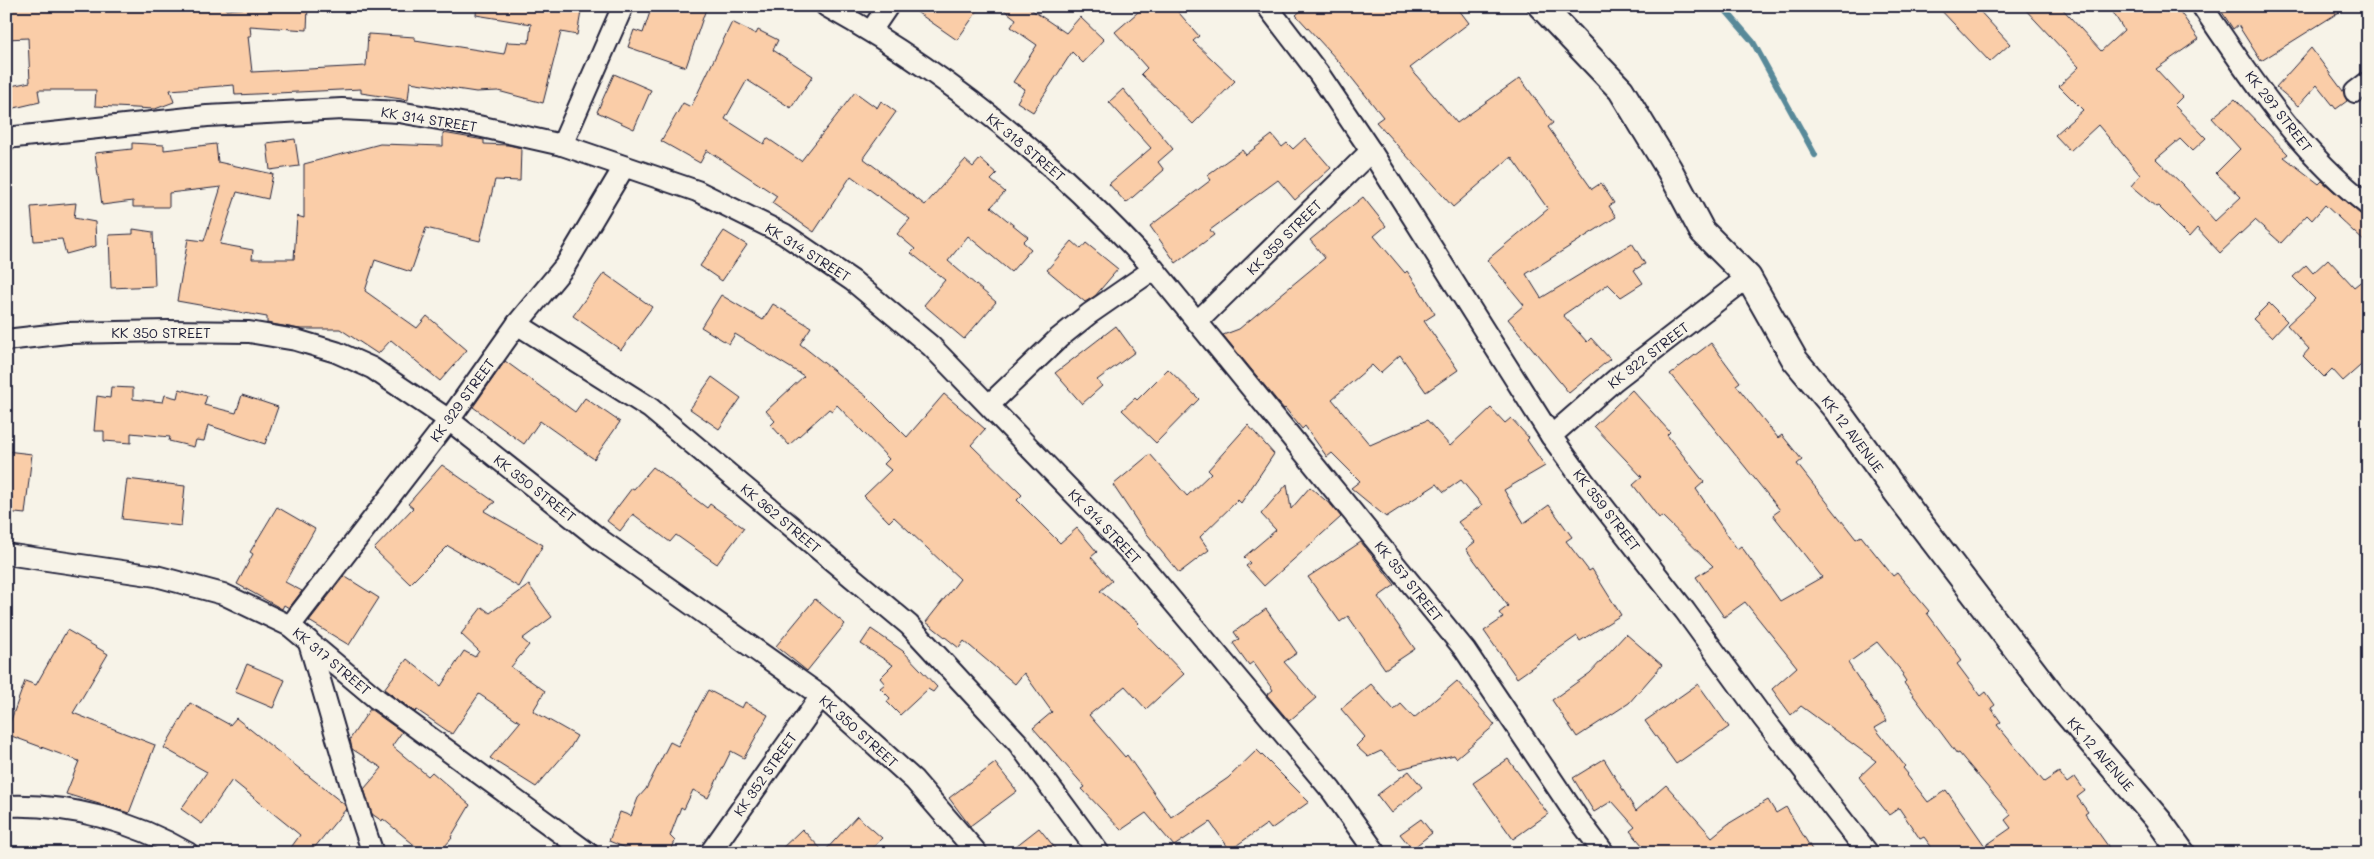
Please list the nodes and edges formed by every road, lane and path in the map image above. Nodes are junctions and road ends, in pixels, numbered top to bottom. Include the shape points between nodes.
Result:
1 (623, 6) edge
2 (826, 6) edge
3 (888, 6) edge
4 (1267, 6) edge
5 (1541, 6) edge
6 (2202, 6) edge
7 (872, 31) junction
8 (6, 138) edge
9 (562, 145) junction
10 (1371, 151) junction
11 (624, 167) junction
12 (2365, 198) edge
13 (1154, 269) junction
14 (1748, 278) junction
15 (1197, 322) junction
16 (517, 324) junction
17 (6, 340) edge
18 (989, 405) junction
19 (449, 420) junction
20 (1551, 436) junction
21 (6, 554) edge
22 (290, 626) junction
23 (308, 640) junction
24 (820, 696) junction
25 (6, 806) edge
26 (188, 853) edge
27 (373, 853) edge
28 (588, 853) edge
29 (710, 853) edge
30 (977, 853) edge
31 (1099, 853) edge
32 (1376, 853) edge
33 (1604, 853) edge
34 (1868, 853) edge
35 (2182, 853) edge

1 - 9 street
2 - 7 street, KK 318 STREET
3 - 7 street
4 - 10 street, KK 359 STREET via 1319,74
5 - 14 main road, KK 12 AVENUE via 1621,90 1702,231
6 - 12 street, KK 297 STREET via 2243,67 2296,135 2327,171
7 - 13 street, KK 318 STREET via 931,70 1024,144 1109,219
8 - 9 street, KK 314 STREET via 207,116 342,109 399,112
9 - 11 street, KK 314 STREET
10 - 15 street, KK 359 STREET
10 - 20 street, KK 359 STREET
11 - 16 street, KK 329 STREET via 565,266
11 - 18 street, KK 314 STREET via 697,191 784,234 853,280 931,346
13 - 15 street, KK 318 STREET
13 - 18 street via 1082,320
14 - 20 street, KK 322 STREET via 1615,380
14 - 35 main road, KK 12 AVENUE via 1795,360 1836,409 2053,698 2159,821
15 - 33 street, KK 357 STREET via 1465,650
16 - 19 street, KK 329 STREET
16 - 31 street, KK 362 STREET via 650,408 909,625 1018,743
17 - 19 street, KK 350 STREET via 67,333 168,330 249,332 296,340 336,352 372,368
18 - 32 street, KK 314 STREET via 1144,567 1331,790
19 - 22 street, KK 329 STREET
19 - 24 street, KK 350 STREET via 602,541
20 - 34 street, KK 359 STREET
21 - 22 street, KK 317 STREET via 156,576 223,594
22 - 23 street, KK 317 STREET
23 - 27 street via 352,794
23 - 28 street, KK 317 STREET via 377,699
24 - 29 street, KK 352 STREET
24 - 30 street, KK 350 STREET via 914,780
25 - 26 street via 67,809 112,820

